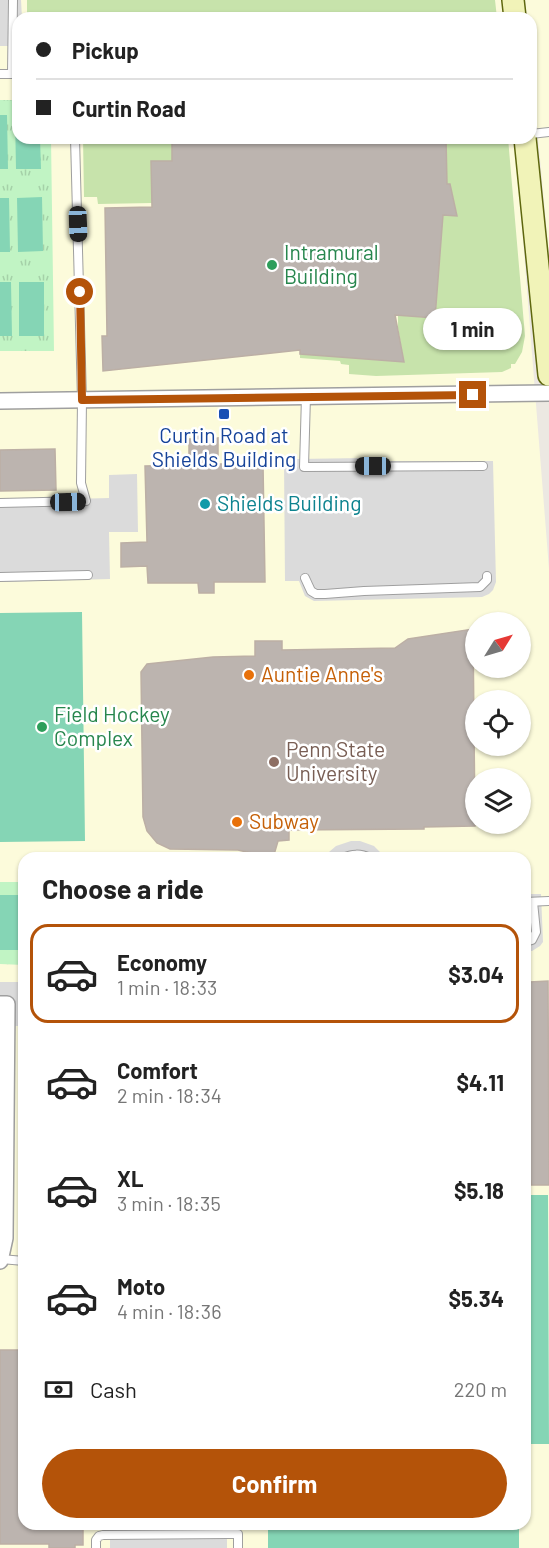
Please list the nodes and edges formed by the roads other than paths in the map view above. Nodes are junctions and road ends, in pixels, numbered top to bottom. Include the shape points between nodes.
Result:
1 (75, 144) edge
2 (526, 144) edge
3 (549, 375) edge
4 (549, 393) edge
5 (306, 396) junction
6 (82, 400) junction
7 (0, 401) edge
8 (483, 466) dead end
9 (0, 503) edge
10 (88, 575) dead end
11 (487, 576) dead end
12 (0, 577) edge
13 (305, 578) dead end
14 (549, 901) edge
15 (531, 902) edge
16 (531, 911) edge
17 (531, 940) edge
18 (4, 1004) edge
19 (4, 1075) edge
20 (3, 1234) edge
21 (1, 1260) edge
22 (18, 1261) edge
23 (96, 1548) edge
24 (238, 1548) edge

1 - 6 lane
2 - 3 main road
4 - 5 street
5 - 6 street
5 - 8 lane via 304,467
6 - 7 street
6 - 9 lane via 81,483 86,501
10 - 12 lane
11 - 13 lane via 480,586 325,594 311,591
14 - 15 lane
16 - 17 lane via 536,932
18 - 19 street
19 - 20 street
20 - 21 street
21 - 22 lane
23 - 24 lane via 96,1540 103,1535 238,1534

